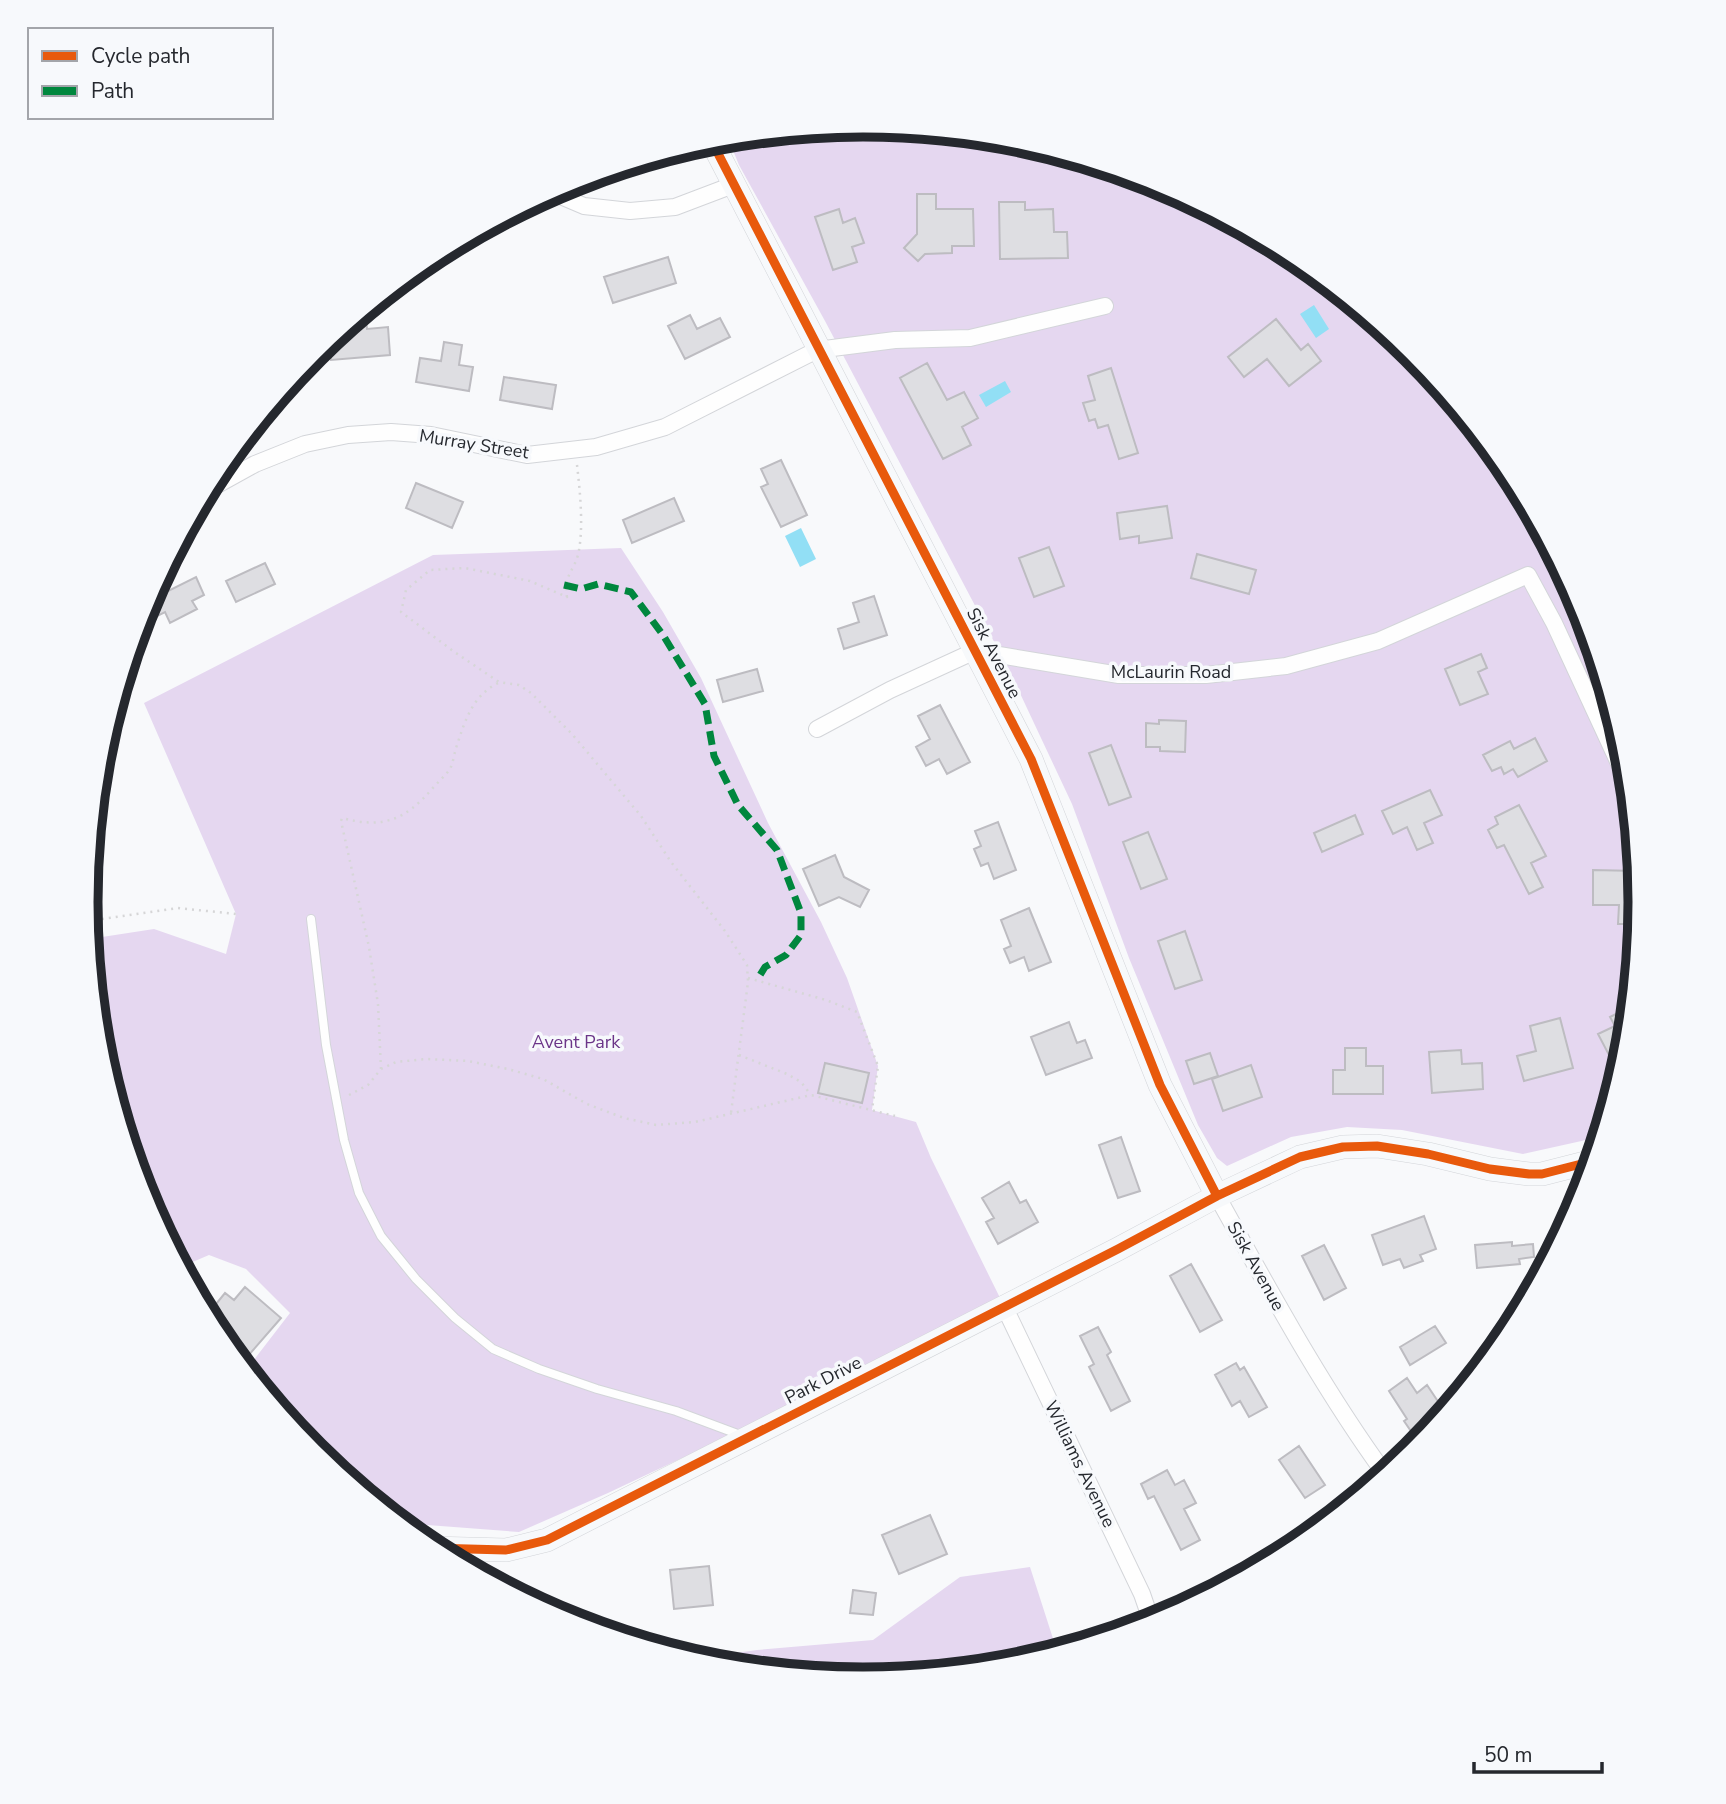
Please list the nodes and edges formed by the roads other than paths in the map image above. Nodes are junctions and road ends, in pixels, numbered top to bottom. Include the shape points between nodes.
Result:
1 (717, 152) edge
2 (733, 185) junction
3 (564, 198) edge
4 (1105, 306) dead end
5 (817, 350) junction
6 (225, 480) edge
7 (975, 651) junction
8 (817, 730) dead end
9 (1612, 748) edge
10 (311, 919) dead end
11 (1581, 1164) edge
12 (1217, 1196) junction
13 (1004, 1306) junction
14 (746, 1437) junction
15 (1379, 1466) edge
16 (455, 1549) edge
17 (1148, 1612) edge

1 - 2 street, Sisk Avenue
2 - 3 street via 675,207 629,211 584,206
2 - 5 street, Sisk Avenue
4 - 5 street, Murray Street via 970,338 895,340
5 - 6 street, Murray Street via 665,427 596,447 527,455 431,435 348,435 305,444
5 - 7 street, Sisk Avenue
7 - 8 street
7 - 9 street, McLaurin Road via 1119,675 1206,675 1286,666 1378,641 1528,575
7 - 12 street, Sisk Avenue via 1031,759 1160,1085
10 - 14 lane via 326,1045 359,1193 381,1236 416,1279 493,1349 539,1369
11 - 12 street, Park Drive via 1529,1174 1377,1146 1343,1147 1300,1157
12 - 13 street, Park Drive
12 - 15 street, Sisk Avenue via 1296,1338
13 - 14 street, Park Drive
13 - 17 street, Williams Avenue
14 - 16 street, Park Drive via 547,1540 506,1550

